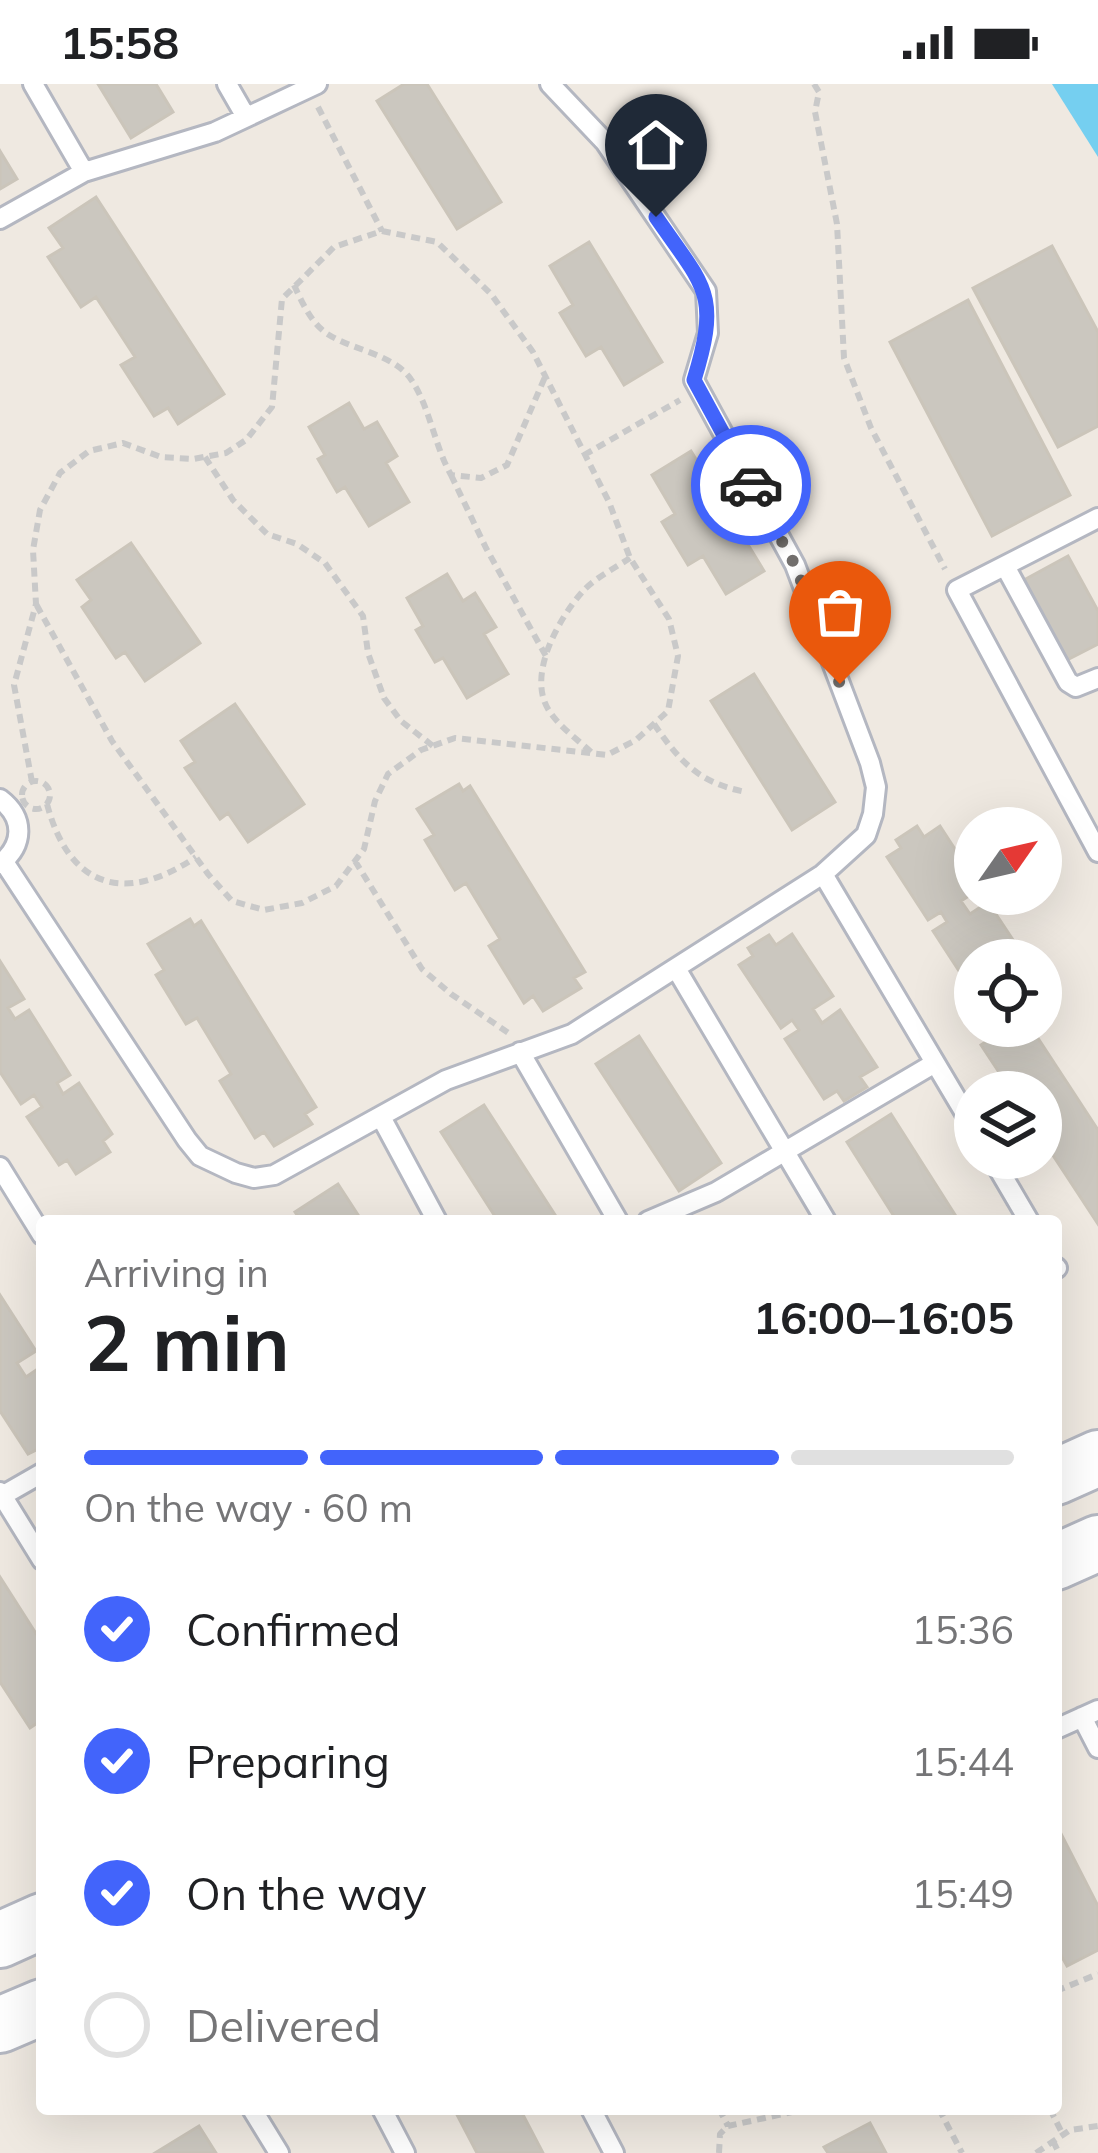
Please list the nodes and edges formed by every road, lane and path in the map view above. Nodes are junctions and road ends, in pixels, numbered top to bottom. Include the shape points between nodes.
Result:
1 (33, 84) edge
2 (227, 84) edge
3 (550, 84) edge
4 (814, 84) edge
5 (312, 86) edge
6 (245, 117) junction
7 (84, 172) junction
8 (0, 219) edge
9 (382, 231) junction
10 (294, 286) junction
11 (545, 377) junction
12 (699, 389) junction
13 (584, 455) junction
14 (205, 457) junction
15 (451, 475) junction
16 (1098, 518) edge
17 (630, 558) junction
18 (1006, 566) junction
19 (957, 590) junction
20 (36, 604) junction
21 (547, 658) junction
22 (1098, 678) edge
23 (654, 724) junction
24 (433, 746) junction
25 (593, 754) junction
26 (32, 782) junction
27 (746, 792) dead end
28 (0, 799) edge
29 (46, 804) junction
30 (1098, 851) edge
31 (196, 857) junction
32 (355, 862) junction
33 (2, 863) edge
34 (823, 874) junction
35 (677, 970) junction
36 (520, 1052) junction
37 (935, 1063) junction
38 (954, 1095) edge
39 (381, 1118) junction
40 (785, 1152) junction
41 (0, 1167) edge
42 (1004, 1179) edge
43 (434, 1215) edge
44 (614, 1215) edge
45 (663, 1215) edge
46 (822, 1215) edge
47 (1025, 1215) edge
48 (36, 1225) edge
49 (1098, 1458) edge
50 (1062, 1474) edge
51 (36, 1476) edge
52 (1, 1495) edge
53 (1098, 1543) edge
54 (36, 1550) edge
55 (1062, 1559) edge
56 (1090, 1713) edge
57 (1062, 1726) edge
58 (1098, 1748) edge
59 (36, 1924) edge
60 (0, 1940) edge
61 (1098, 1974) edge
62 (1062, 1989) edge
63 (36, 2010) edge
64 (0, 2025) edge
65 (257, 2115) edge
66 (385, 2115) edge
67 (594, 2115) edge
68 (722, 2115) edge
69 (778, 2115) edge
70 (942, 2115) edge
71 (1052, 2115) edge
72 (728, 2126) junction
73 (1098, 2126) edge
74 (1063, 2134) junction
75 (1053, 2140) junction
76 (279, 2153) edge
77 (405, 2153) edge
78 (614, 2153) edge
79 (719, 2153) edge
80 (962, 2153) edge
81 (1036, 2153) edge
82 (1059, 2153) edge

1 - 7 lane
2 - 6 lane
3 - 12 lane via 605,142 706,291
4 - 19 path via 837,224 844,358 871,428
5 - 6 lane
5 - 9 path
6 - 7 lane
7 - 8 lane
9 - 10 path via 334,247
9 - 11 path via 437,242 491,294
10 - 14 path via 282,299 272,407 246,440
10 - 15 path via 324,332 409,376
11 - 13 path
11 - 15 path via 507,465 481,478
12 - 13 path
12 - 34 lane via 795,565 870,763 876,787 866,836
13 - 17 path
14 - 20 path via 161,457 123,443 89,451 60,473 36,530
14 - 24 path via 267,534 325,563 364,616 384,698
15 - 21 path
16 - 18 lane
17 - 21 path via 585,589
17 - 23 path via 669,620 678,656 668,711
18 - 19 lane
18 - 22 lane via 1068,682 1076,687
19 - 30 lane
20 - 26 path via 14,685
20 - 31 path via 112,741
21 - 25 path via 541,691 549,712
23 - 25 path via 607,755
23 - 27 path via 679,759 716,786
24 - 25 path via 455,738
24 - 32 path via 388,774
26 - 29 path via 47,788
26 - 29 path via 23,801 34,809
28 - 33 lane via 19,829
29 - 31 path via 63,848 93,877 132,884
31 - 32 path via 232,901 264,910 336,886
32 - 36 path via 422,969 513,1036
33 - 39 lane via 200,1156 254,1178 274,1175
34 - 35 lane
34 - 37 lane
35 - 36 lane via 572,1034
35 - 40 lane
36 - 39 lane via 446,1080
36 - 44 lane
37 - 38 lane
37 - 40 lane
39 - 43 lane
40 - 45 lane
40 - 46 lane
41 - 48 lane
42 - 47 lane
49 - 50 street
51 - 52 lane
52 - 54 lane
53 - 55 street
56 - 57 lane
56 - 58 lane
59 - 60 street
61 - 62 path
63 - 64 street
65 - 76 lane
66 - 77 lane
67 - 78 lane
68 - 72 path
69 - 72 path
70 - 80 path
71 - 74 path
72 - 79 path
73 - 74 path
74 - 75 path
75 - 81 path
75 - 82 path

